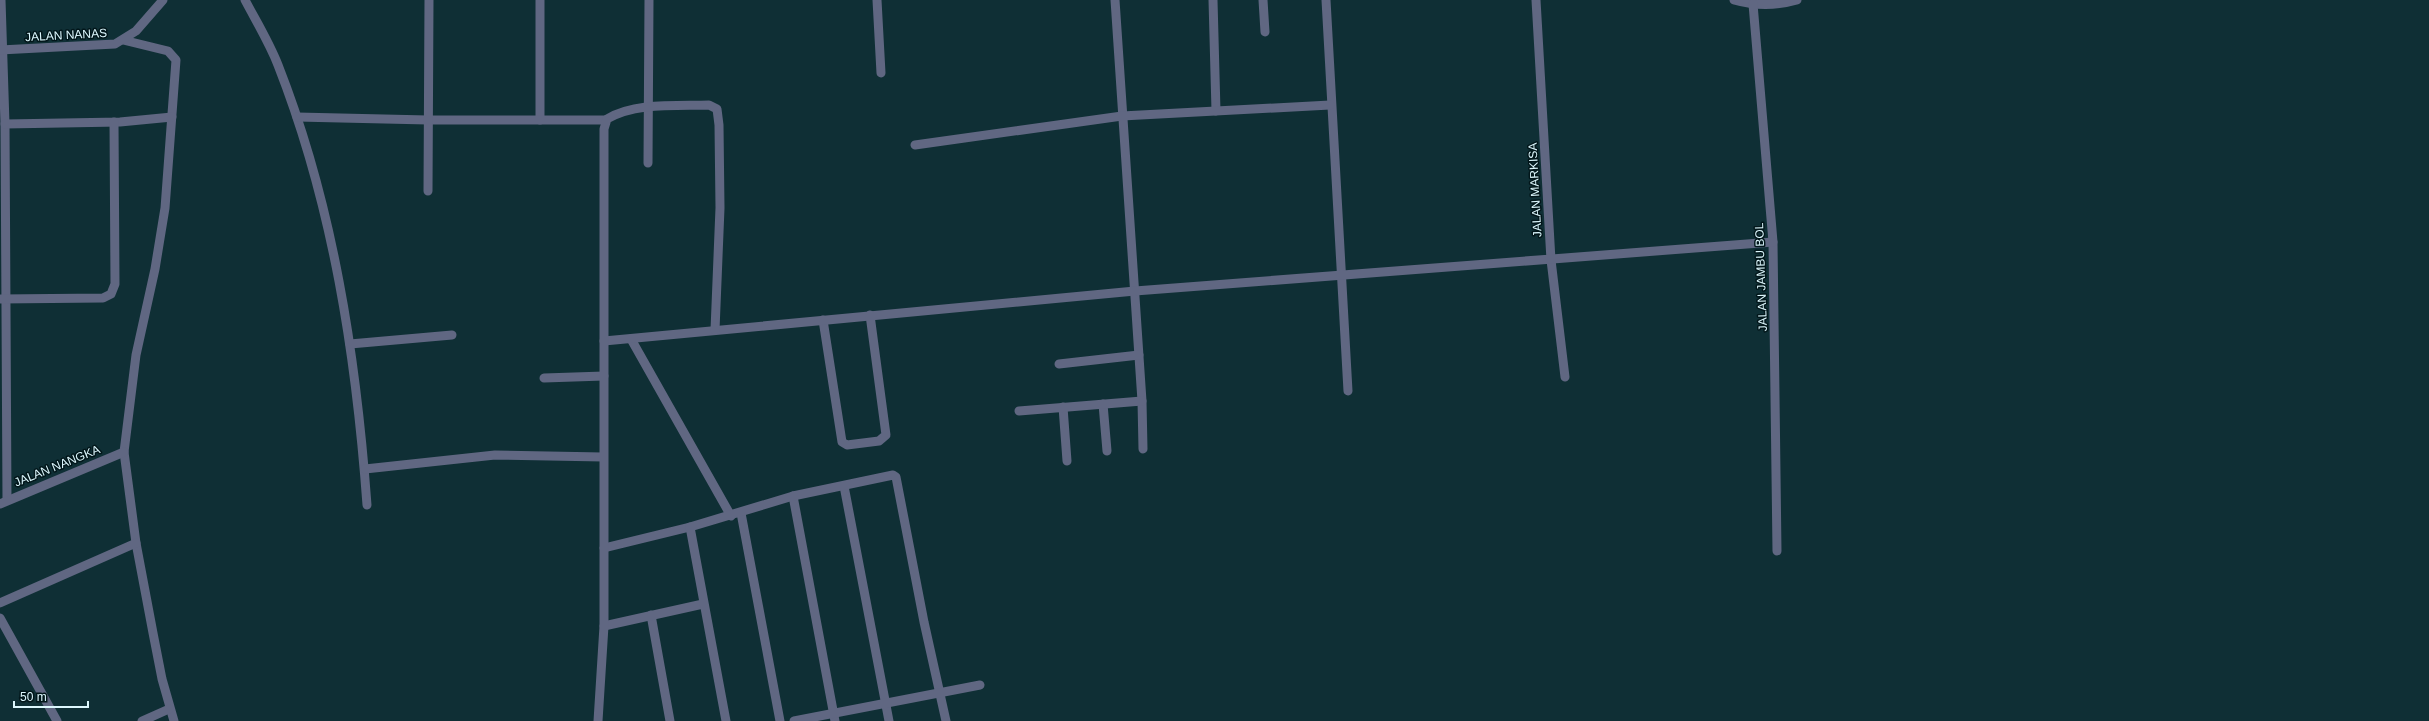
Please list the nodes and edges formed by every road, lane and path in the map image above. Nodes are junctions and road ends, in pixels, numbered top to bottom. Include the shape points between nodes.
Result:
1 (1, 0) edge
2 (163, 0) edge
3 (245, 0) edge
4 (429, 0) edge
5 (540, 0) edge
6 (649, 0) edge
7 (877, 0) edge
8 (1115, 0) edge
9 (1213, 0) edge
10 (1263, 0) edge
11 (1326, 0) edge
12 (1536, 0) edge
13 (1734, 0) edge
14 (1797, 0) edge
15 (1753, 4) junction
16 (1265, 32) dead end
17 (122, 40) junction
18 (1, 50) edge
19 (881, 73) dead end
20 (1330, 105) junction
21 (650, 107) junction
22 (1216, 111) junction
23 (172, 116) junction
24 (297, 116) junction
25 (1122, 116) junction
26 (428, 120) junction
27 (540, 120) junction
28 (606, 120) junction
29 (114, 122) junction
30 (5, 124) junction
31 (915, 145) dead end
32 (648, 163) dead end
33 (428, 191) dead end
34 (1773, 242) junction
35 (1551, 260) junction
36 (1341, 275) junction
37 (1135, 291) junction
38 (3, 299) edge
39 (870, 315) junction
40 (823, 320) junction
41 (715, 330) junction
42 (452, 335) dead end
43 (631, 339) junction
44 (604, 341) junction
45 (350, 344) junction
46 (1139, 355) junction
47 (1059, 364) dead end
48 (604, 376) junction
49 (544, 378) dead end
50 (1566, 378) dead end
51 (1348, 391) dead end
52 (1142, 400) junction
53 (1103, 404) junction
54 (1063, 407) junction
55 (1019, 411) dead end
56 (1144, 449) dead end
57 (124, 452) junction
58 (1107, 452) dead end
59 (603, 457) junction
60 (3, 461) edge
61 (1068, 461) dead end
62 (365, 469) junction
63 (844, 486) junction
64 (793, 496) junction
65 (3, 502) edge
66 (367, 505) dead end
67 (741, 513) junction
68 (730, 516) junction
69 (690, 527) junction
70 (136, 543) junction
71 (604, 548) junction
72 (1777, 551) dead end
73 (0, 603) edge
74 (703, 604) junction
75 (651, 615) junction
76 (0, 618) edge
77 (604, 626) junction
78 (980, 685) dead end
79 (940, 694) junction
80 (886, 703) junction
81 (169, 709) junction
82 (834, 717) edge
83 (57, 721) edge
84 (142, 721) edge
85 (174, 721) edge
86 (598, 721) edge
87 (670, 721) edge
88 (726, 721) edge
89 (780, 721) edge
90 (794, 721) edge
91 (889, 721) edge
92 (946, 721) edge

1 - 18 street
2 - 17 street, JALAN NANAS via 136,31
3 - 24 street via 278,63
4 - 26 street
5 - 27 street
6 - 21 street
7 - 19 street
8 - 25 street
9 - 22 street
10 - 16 street
11 - 20 street
12 - 35 street, JALAN MARKISA
13 - 15 street
14 - 15 street via 1772,5
15 - 34 street, JALAN JAMBU BOL
17 - 18 street, JALAN NANAS via 107,46
17 - 23 street via 168,51 176,60
18 - 30 street
20 - 22 street
20 - 36 street
21 - 28 street via 615,114
21 - 32 street
21 - 41 street via 709,105 717,109 720,125 720,208
22 - 25 street
23 - 29 street
23 - 57 street via 165,208 156,269 136,355
24 - 26 street
24 - 45 street via 333,244
25 - 31 street
25 - 37 street
26 - 27 street
26 - 33 street
27 - 28 street
28 - 44 street
29 - 30 street
29 - 38 street via 115,284 111,294 103,298
30 - 38 street
34 - 35 street
34 - 72 street, JALAN JAMBU BOL
35 - 36 street
35 - 50 street, JALAN MARKISA
36 - 37 street
36 - 51 street
37 - 39 street
37 - 46 street
38 - 60 street
39 - 40 street
39 - 40 street via 886,435 879,441 847,445 842,442
40 - 41 street
41 - 43 street
42 - 45 street
43 - 44 street
43 - 68 street
44 - 48 street
45 - 62 street via 361,414
46 - 47 street
46 - 52 street
48 - 49 street
48 - 59 street
52 - 53 street
52 - 56 street
53 - 54 street
53 - 58 street
54 - 55 street
54 - 61 street
57 - 65 street, JALAN NANGKA
57 - 70 street
59 - 62 street via 495,455
59 - 71 street
60 - 65 street
62 - 66 street
63 - 64 street
63 - 79 street via 893,475 896,477
63 - 80 street
64 - 67 street
64 - 82 street
67 - 68 street
67 - 89 street
68 - 69 street
69 - 71 street
69 - 74 street
70 - 73 street
70 - 81 street
71 - 77 street
74 - 75 street
74 - 88 street
75 - 77 street
75 - 87 street
76 - 83 street
77 - 86 street
78 - 79 street
79 - 80 street
79 - 92 street
80 - 82 street
80 - 91 street
81 - 84 street
81 - 85 street
82 - 90 street

